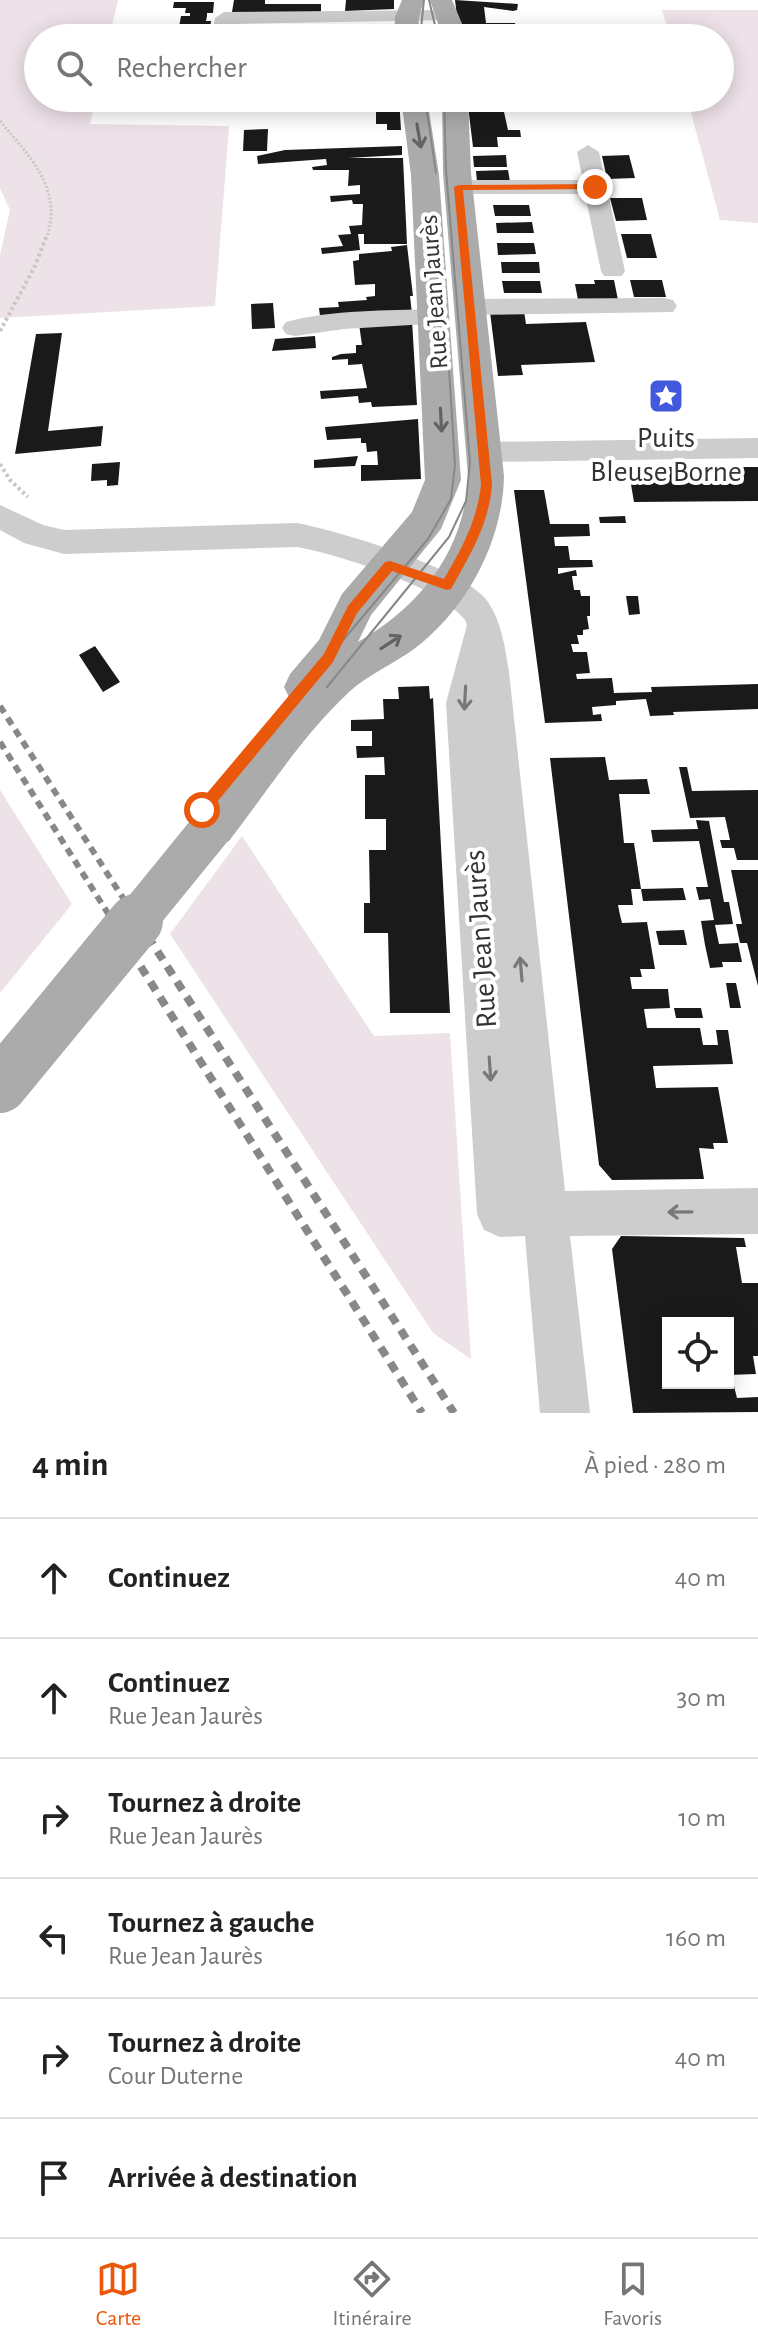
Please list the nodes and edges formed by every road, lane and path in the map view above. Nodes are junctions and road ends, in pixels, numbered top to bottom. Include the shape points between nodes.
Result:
1 (409, 18) edge
2 (446, 18) edge
3 (224, 19) edge
4 (416, 112) edge
5 (456, 112) edge
6 (0, 121) edge
7 (588, 152) dead end
8 (459, 187) junction
9 (595, 187) junction
10 (613, 271) dead end
11 (664, 306) dead end
12 (470, 307) junction
13 (435, 317) junction
14 (295, 328) dead end
15 (0, 331) edge
16 (758, 448) edge
17 (484, 452) junction
18 (0, 516) edge
19 (390, 565) junction
20 (447, 585) junction
21 (328, 672) junction
22 (208, 818) junction
23 (0, 1048) edge
24 (0, 1086) edge
25 (758, 1211) edge
26 (544, 1214) junction
27 (565, 1413) edge

1 - 2 street
1 - 3 street
4 -> 13 main road, Rue Jean Jaurès
5 - 8 main road, Rue Jean Jaurès
6 - 15 path via 38,168 53,209 38,254
7 - 9 street
8 - 9 street
8 - 12 main road, Rue Jean Jaurès
9 - 10 street
11 - 12 street
12 - 17 main road, Rue Jean Jaurès
13 - 14 street
13 -> 19 main road, Rue Jean Jaurès via 443,480 428,519
16 - 17 street
17 - 20 main road, Rue Jean Jaurès via 483,512
18 - 19 street via 35,535 64,542 297,535
19 - 20 street, Rue Jean Jaurès
19 - 21 main road, Rue Jean Jaurès via 352,610
21 -> 20 main road, Rue Jean Jaurès via 408,630
20 - 26 street, Rue Jean Jaurès via 473,604 483,622 463,703 500,1214
21 - 22 main road
22 - 23 main road
22 - 24 main road, bridge
25 -> 26 street
26 - 27 street

